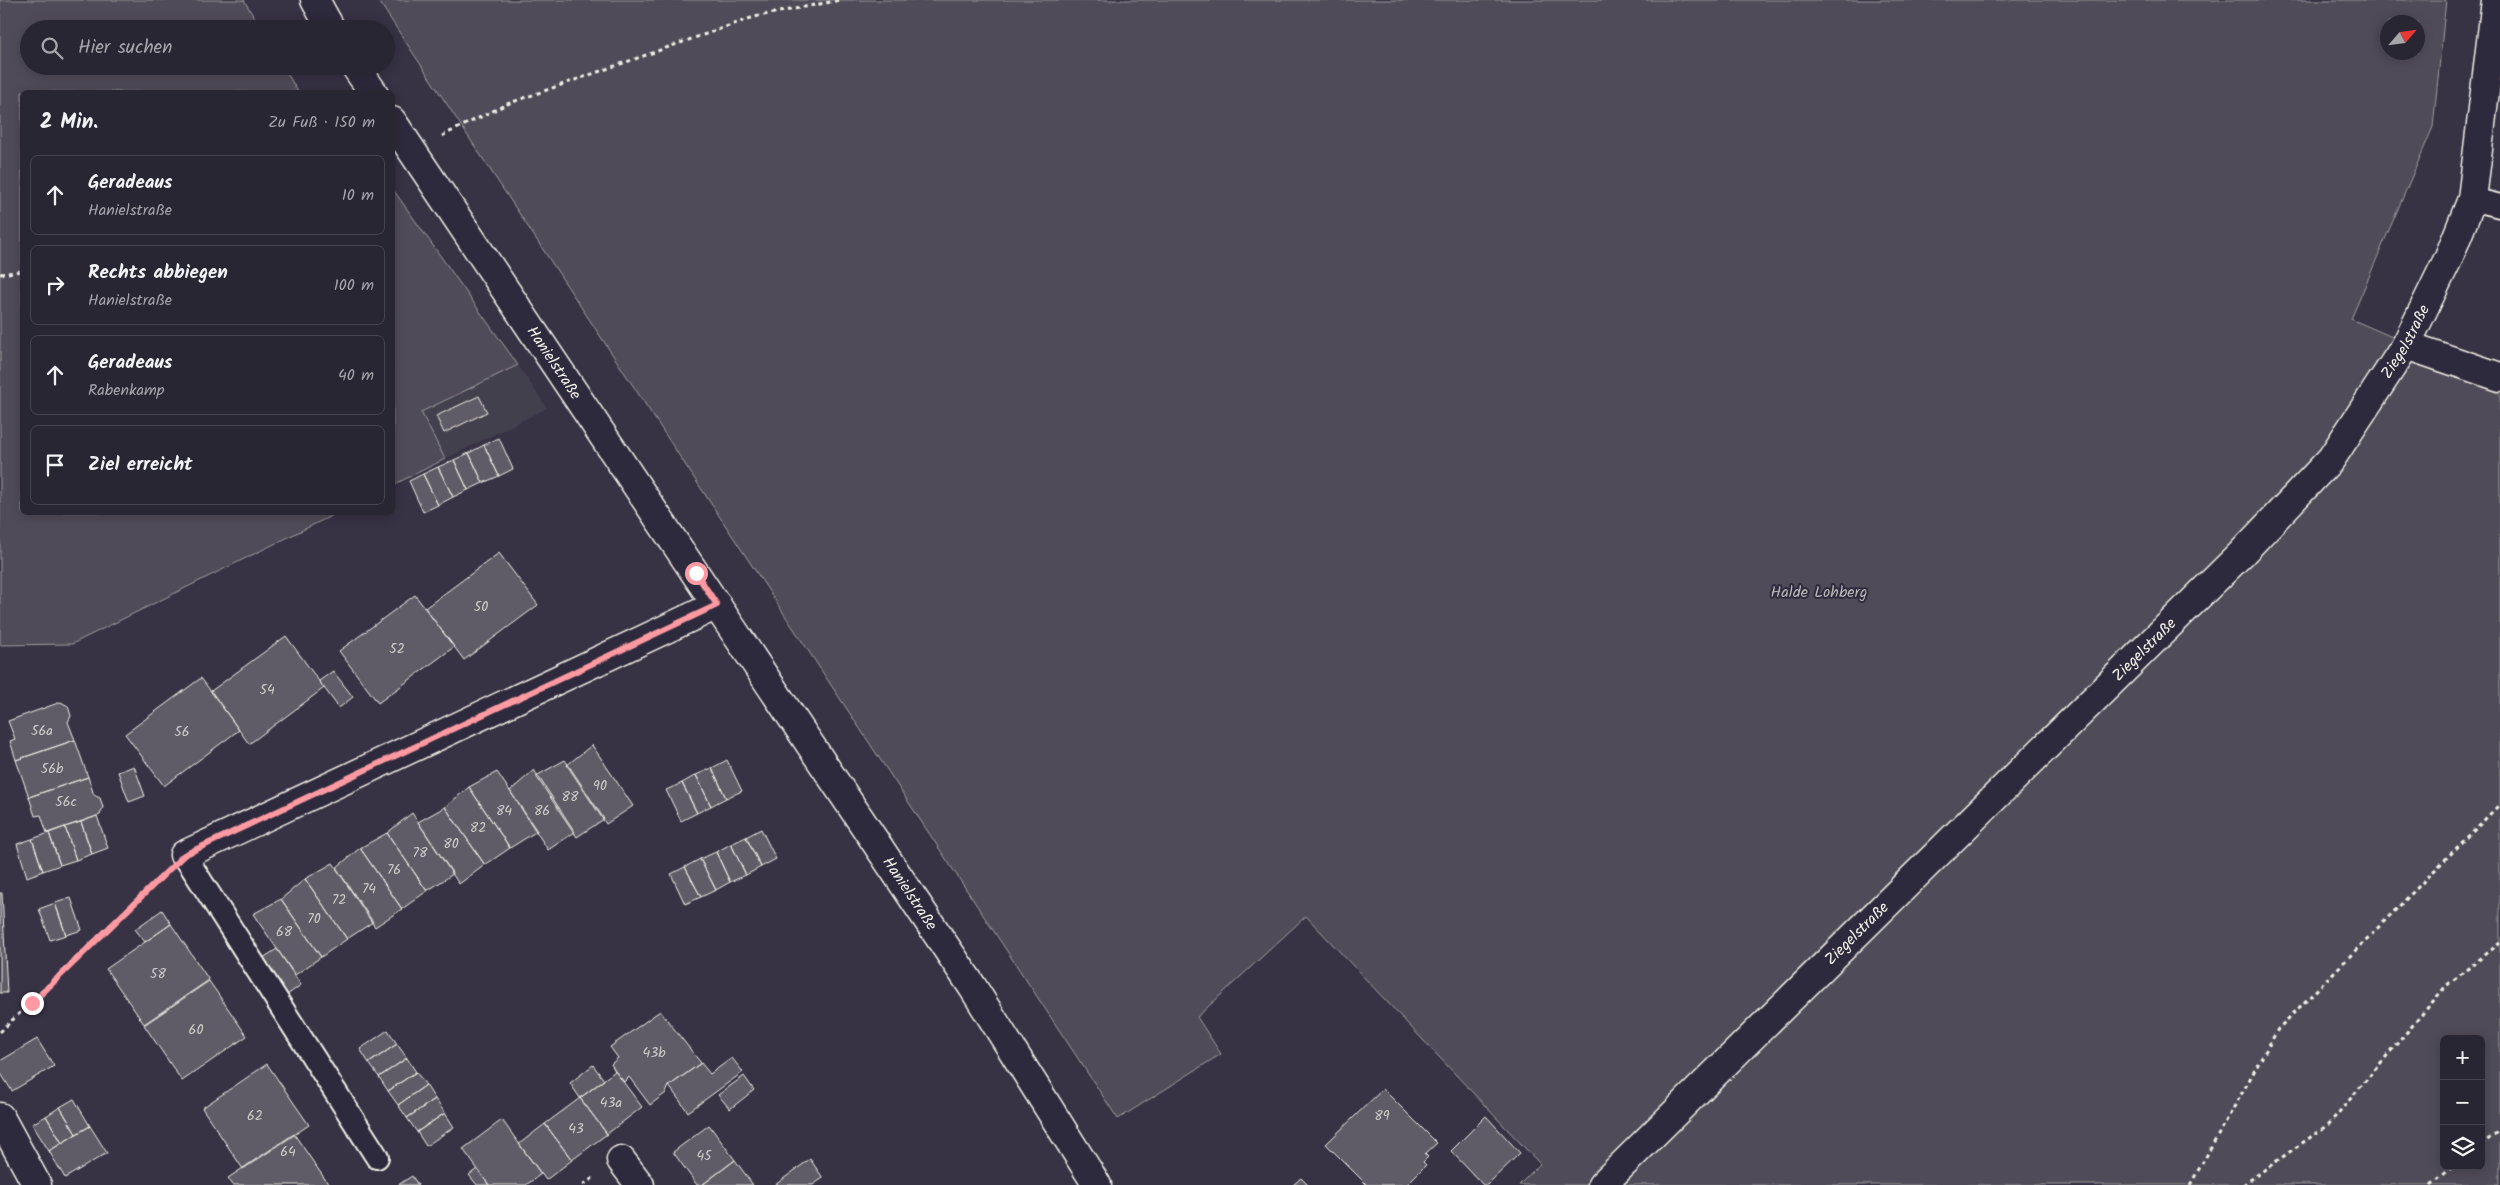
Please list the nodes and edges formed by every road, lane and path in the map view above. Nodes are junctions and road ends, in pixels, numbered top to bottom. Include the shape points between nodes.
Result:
1 (315, 0) edge
2 (840, 0) edge
3 (2496, 0) edge
4 (326, 20) edge
5 (361, 75) edge
6 (372, 90) edge
7 (395, 125) edge
8 (413, 151) junction
9 (2472, 199) junction
10 (2500, 206) edge
11 (20, 271) edge
12 (0, 274) edge
13 (2406, 345) junction
14 (2500, 377) edge
15 (717, 605) junction
16 (2500, 804) edge
17 (184, 855) junction
18 (2500, 943) edge
19 (0, 1032) edge
20 (0, 1117) edge
21 (2500, 1130) edge
22 (2485, 1142) edge
23 (377, 1157) dead end
24 (621, 1160) dead end
25 (2449, 1170) edge
26 (38, 1185) edge
27 (640, 1185) edge
28 (1097, 1185) edge
29 (1602, 1185) edge
30 (2190, 1185) edge
31 (2243, 1185) edge
32 (2431, 1185) edge

1 - 4 main road
2 - 8 path via 754,17 507,104
3 - 9 main road, Ziegelstraße
5 - 6 main road
7 - 8 main road, Hanielstraße
8 - 15 main road, Hanielstraße
9 - 10 lane
9 - 13 main road, Ziegelstraße via 2448,259
11 - 12 path
13 - 14 main road
13 - 29 main road, Ziegelstraße via 2331,459 2241,554
15 - 17 main road
15 - 28 main road, Hanielstraße via 972,986
16 - 30 path via 2278,1029
17 - 19 path
17 - 23 lane
18 - 31 path via 2446,986 2329,1124
20 - 26 main road
21 - 22 path
24 - 27 main road
25 - 32 path

